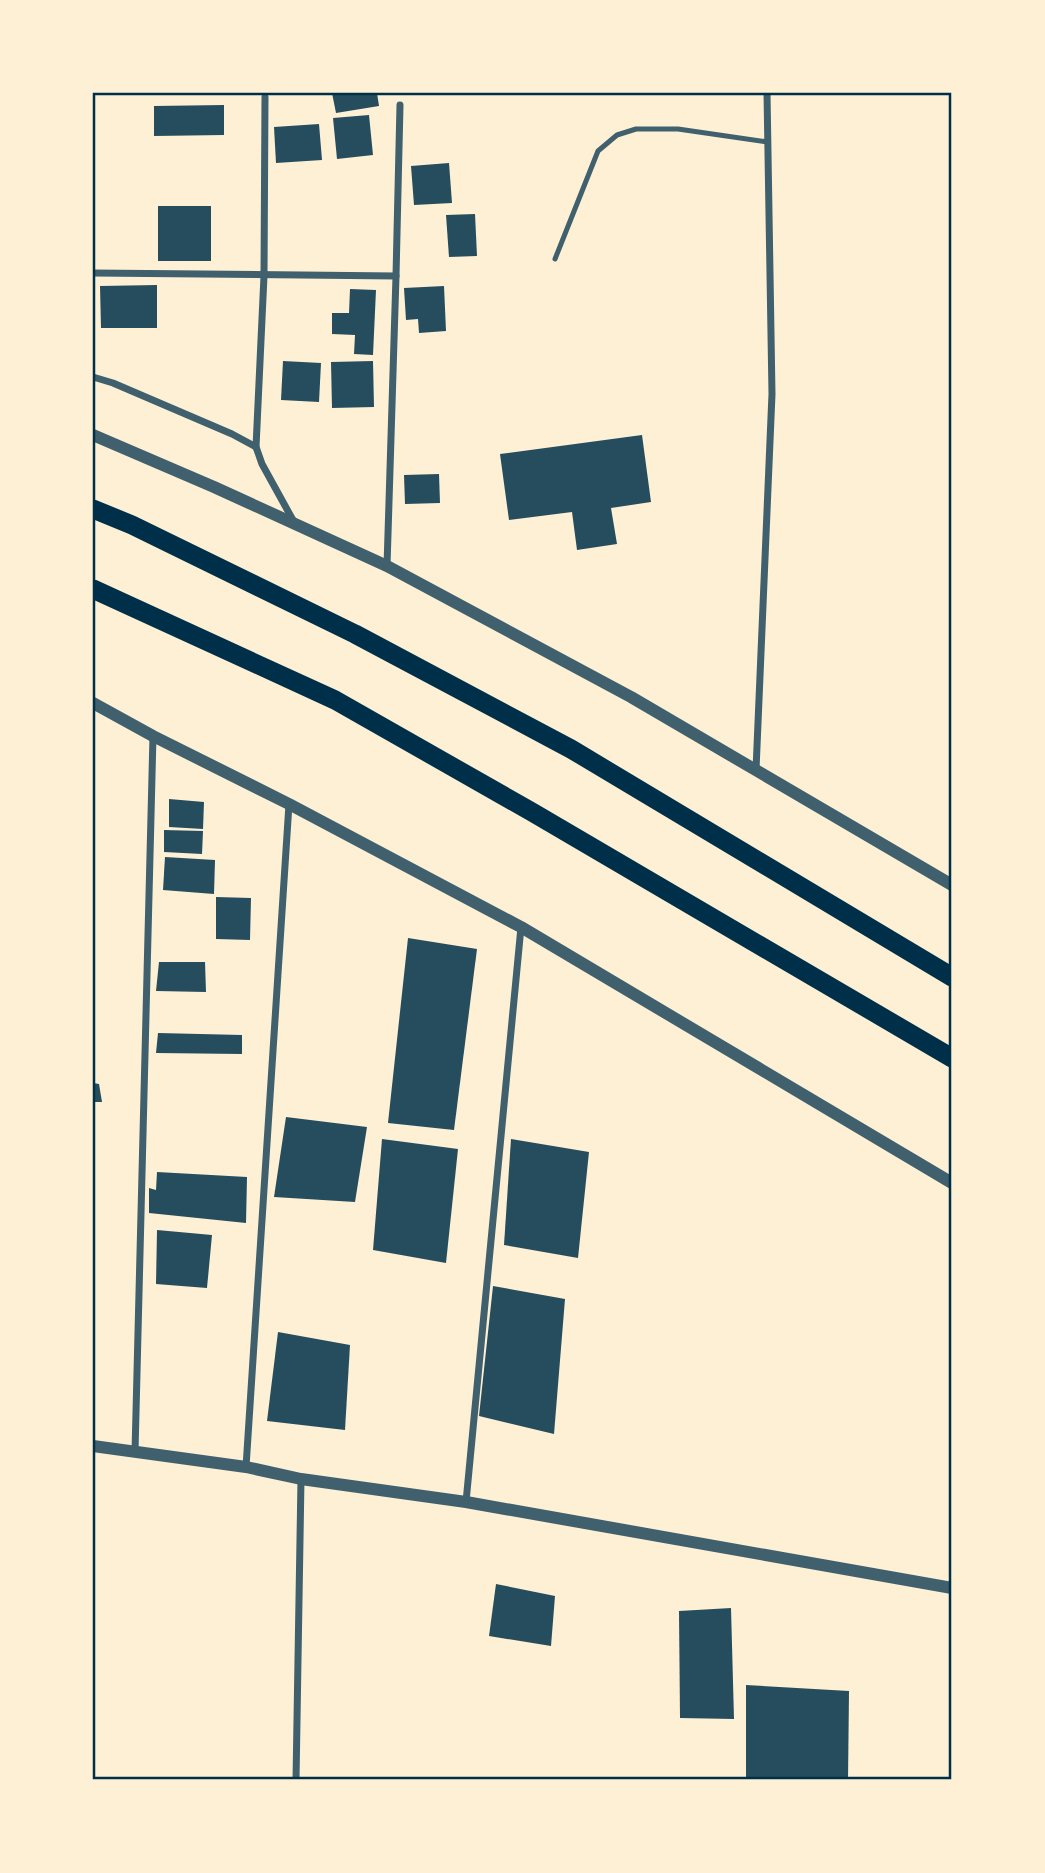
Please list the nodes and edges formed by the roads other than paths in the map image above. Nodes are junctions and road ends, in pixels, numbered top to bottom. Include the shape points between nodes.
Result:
1 (767, 93) edge
2 (265, 97) dead end
3 (400, 105) dead end
4 (768, 142) junction
5 (555, 259) dead end
6 (93, 273) edge
7 (264, 275) junction
8 (396, 276) junction
9 (93, 377) edge
10 (93, 435) edge
11 (256, 447) junction
12 (93, 509) edge
13 (294, 523) junction
14 (387, 566) junction
15 (93, 589) edge
16 (93, 703) edge
17 (153, 736) junction
18 (756, 770) junction
19 (289, 804) junction
20 (952, 885) edge
21 (521, 927) junction
22 (952, 977) edge
23 (952, 1058) edge
24 (952, 1183) edge
25 (93, 1446) edge
26 (135, 1452) junction
27 (246, 1467) junction
28 (301, 1479) junction
29 (466, 1502) junction
30 (952, 1588) edge
31 (296, 1780) edge

1 - 4 street
2 - 7 street
3 - 8 street
4 - 5 lane via 678,129 636,129 617,135 598,151
4 - 18 street via 772,394
6 - 7 street
7 - 8 street
7 - 11 street
8 - 14 street
9 - 11 street
10 - 13 street
11 - 13 street
12 - 22 highway via 355,634 571,749
13 - 14 street
14 - 18 street
15 - 23 highway via 335,700
16 - 17 street
17 - 19 street
17 - 26 street
18 - 20 street
19 - 21 street
19 - 27 street
21 - 24 street
21 - 29 street
25 - 26 street
26 - 27 street
27 - 28 street
28 - 29 street
28 - 31 street
29 - 30 street

